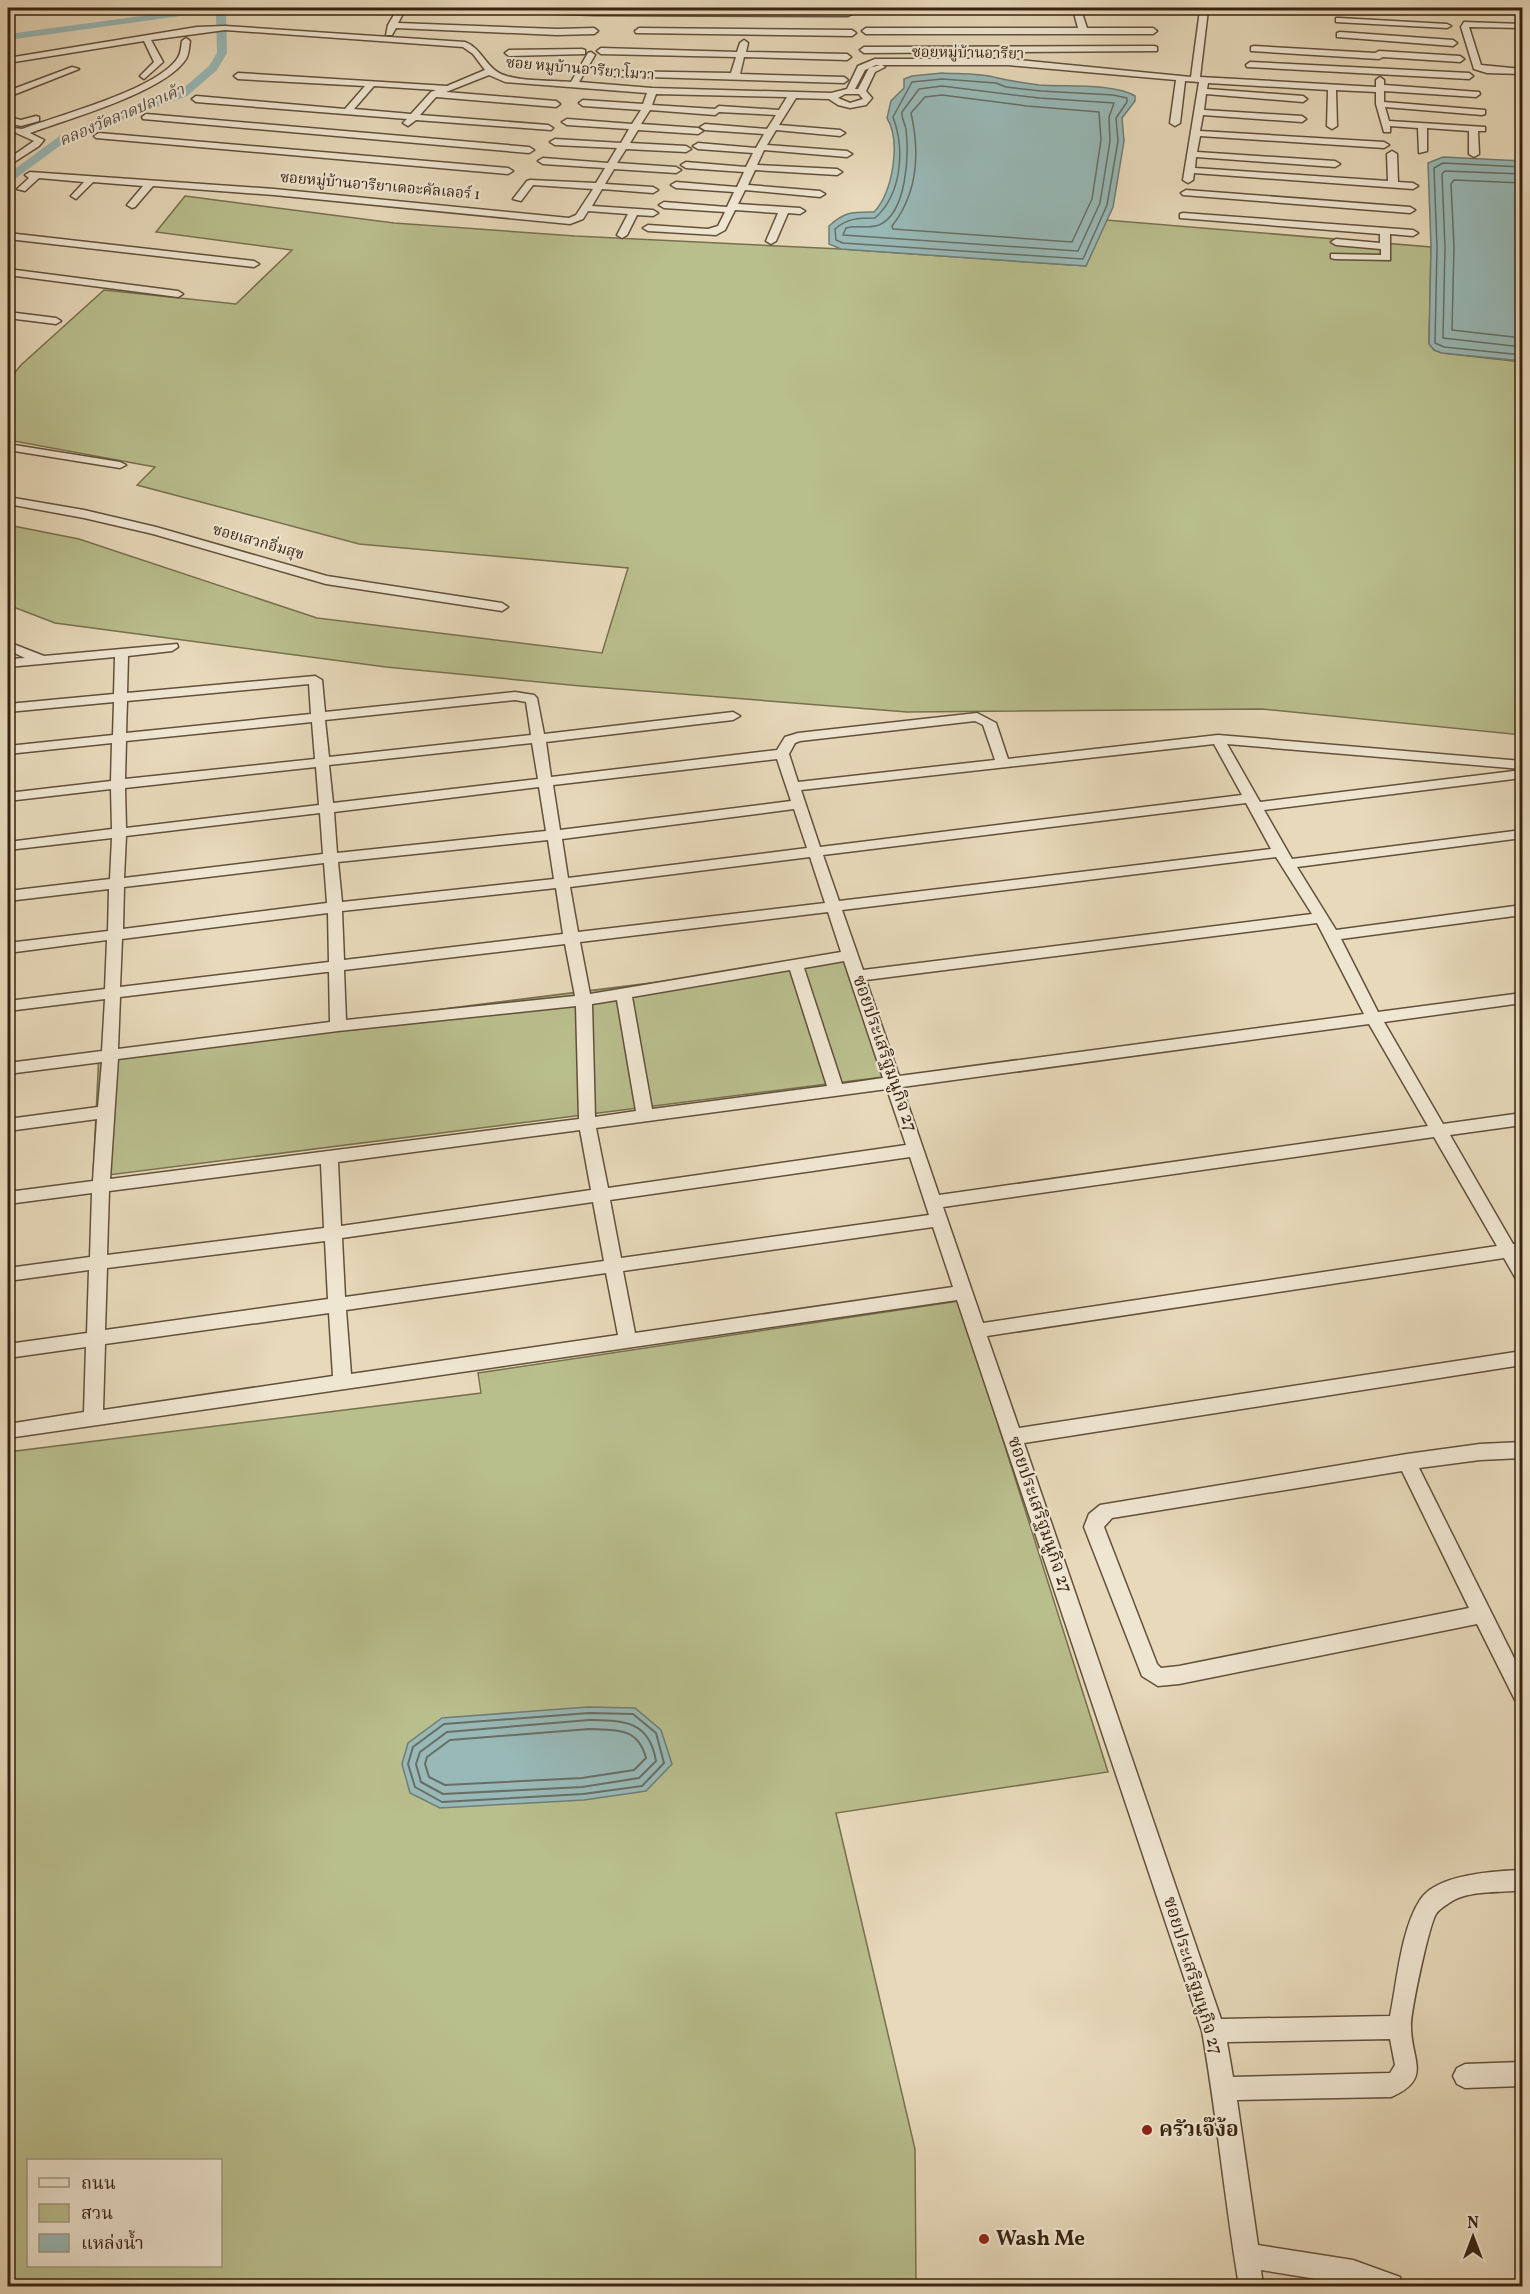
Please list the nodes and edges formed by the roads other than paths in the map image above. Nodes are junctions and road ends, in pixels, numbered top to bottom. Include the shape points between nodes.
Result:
1 (402, 8) edge
2 (448, 8) edge
3 (1204, 10) dead end
4 (860, 11) dead end
5 (923, 11) junction
6 (977, 11) dead end
7 (1019, 11) dead end
8 (1077, 11) junction
9 (1122, 11) dead end
10 (594, 13) junction
11 (756, 13) junction
12 (848, 14) dead end
13 (1338, 20) dead end
14 (1375, 22) junction
15 (392, 25) junction
16 (1447, 26) dead end
17 (189, 27) dead end
18 (1522, 27) edge
19 (1083, 30) junction
20 (207, 31) junction
21 (639, 31) dead end
22 (866, 31) dead end
23 (925, 31) junction
24 (1003, 31) junction
25 (1153, 31) dead end
26 (748, 32) junction
27 (852, 33) dead end
28 (1340, 35) dead end
29 (1378, 38) junction
30 (387, 39) junction
31 (186, 41) dead end
32 (148, 42) junction
33 (1311, 42) dead end
34 (1453, 43) dead end
35 (1126, 49) junction
36 (1154, 49) dead end
37 (1254, 49) dead end
38 (864, 50) dead end
39 (1006, 50) junction
40 (1312, 52) junction
41 (509, 53) dead end
42 (586, 54) junction
43 (740, 54) junction
44 (8, 55) edge
45 (1379, 55) junction
46 (847, 57) dead end
47 (1460, 59) dead end
48 (8, 61) edge
49 (1008, 65) junction
50 (1250, 65) dead end
51 (8, 66) edge
52 (1132, 67) junction
53 (75, 69) dead end
54 (1378, 71) junction
55 (488, 72) junction
56 (1522, 72) edge
57 (523, 73) dead end
58 (615, 73) dead end
59 (580, 74) junction
60 (238, 76) dead end
61 (735, 76) junction
62 (1469, 76) dead end
63 (1180, 78) junction
64 (1199, 79) junction
65 (844, 80) dead end
66 (371, 84) junction
67 (573, 85) junction
68 (1332, 87) junction
69 (445, 88) junction
70 (1381, 88) junction
71 (652, 91) junction
72 (850, 91) junction
73 (1203, 91) junction
74 (861, 92) junction
75 (8, 94) edge
76 (434, 94) junction
77 (1476, 94) dead end
78 (793, 95) junction
79 (832, 96) junction
80 (196, 99) dead end
81 (1303, 99) dead end
82 (583, 103) dead end
83 (556, 104) dead end
84 (1380, 104) junction
85 (646, 107) junction
86 (348, 111) junction
87 (1198, 112) junction
88 (1482, 112) dead end
89 (781, 113) junction
90 (414, 116) junction
91 (146, 117) dead end
92 (8, 120) edge
93 (1302, 120) dead end
94 (567, 122) dead end
95 (214, 123) junction
96 (1175, 123) dead end
97 (1423, 125) junction
98 (636, 126) junction
99 (1332, 126) dead end
100 (8, 127) edge
101 (548, 128) dead end
102 (771, 129) junction
103 (23, 132) junction
104 (840, 133) dead end
105 (1195, 133) junction
106 (99, 136) dead end
107 (272, 139) junction
108 (555, 142) dead end
109 (1334, 142) junction
110 (624, 145) junction
111 (1384, 145) dead end
112 (698, 146) dead end
113 (388, 149) junction
114 (686, 149) dead end
115 (760, 149) junction
116 (529, 150) dead end
117 (1422, 151) dead end
118 (847, 154) dead end
119 (1192, 154) junction
120 (1392, 154) dead end
121 (1474, 154) dead end
122 (543, 161) dead end
123 (8, 163) edge
124 (1335, 164) junction
125 (686, 165) dead end
126 (611, 166) junction
127 (751, 168) junction
128 (676, 170) dead end
129 (1190, 170) junction
130 (508, 171) dead end
131 (837, 172) dead end
132 (91, 179) junction
133 (1332, 180) junction
134 (150, 184) junction
135 (1394, 184) junction
136 (676, 185) dead end
137 (1413, 186) dead end
138 (596, 188) junction
139 (22, 189) dead end
140 (741, 189) junction
141 (653, 190) dead end
142 (820, 194) dead end
143 (76, 196) dead end
144 (518, 199) dead end
145 (132, 205) dead end
146 (664, 205) dead end
147 (585, 208) junction
148 (731, 208) junction
149 (1184, 208) junction
150 (784, 210) junction
151 (1410, 210) dead end
152 (800, 211) dead end
153 (634, 212) junction
154 (653, 213) dead end
155 (648, 228) dead end
156 (1384, 231) junction
157 (1413, 233) dead end
158 (622, 235) dead end
159 (8, 236) edge
160 (771, 241) dead end
161 (1336, 242) dead end
162 (1385, 246) junction
163 (1335, 256) dead end
164 (254, 264) dead end
165 (8, 272) edge
166 (178, 294) dead end
167 (8, 315) edge
168 (56, 321) dead end
169 (8, 447) edge
170 (120, 465) dead end
171 (8, 501) edge
172 (502, 607) dead end
173 (8, 646) edge
174 (172, 647) dead end
175 (122, 652) junction
176 (42, 660) junction
177 (8, 663) edge
178 (121, 697) junction
179 (8, 708) edge
180 (317, 716) junction
181 (733, 716) dead end
182 (119, 737) junction
183 (1218, 739) junction
184 (539, 740) junction
185 (8, 750) edge
186 (782, 754) junction
187 (324, 761) junction
188 (1003, 763) junction
189 (1522, 765) edge
190 (1522, 774) edge
191 (546, 782) junction
192 (118, 784) junction
193 (794, 787) junction
194 (8, 797) edge
195 (1253, 803) junction
196 (799, 804) junction
197 (326, 809) junction
198 (119, 832) junction
199 (1522, 834) edge
200 (555, 836) junction
201 (8, 846) edge
202 (815, 852) junction
203 (330, 858) junction
204 (1284, 858) junction
205 (563, 883) junction
206 (116, 885) junction
207 (8, 896) edge
208 (335, 907) junction
209 (834, 908) junction
210 (1522, 910) edge
211 (1322, 918) junction
212 (1332, 935) junction
213 (115, 936) junction
214 (571, 937) junction
215 (8, 948) edge
216 (850, 956) junction
217 (796, 965) junction
218 (338, 966) junction
219 (857, 976) junction
220 (113, 993) junction
221 (624, 994) junction
222 (1522, 998) edge
223 (584, 1000) junction
224 (8, 1006) edge
225 (1373, 1017) junction
226 (338, 1026) junction
227 (110, 1056) junction
228 (8, 1068) edge
229 (893, 1083) junction
230 (836, 1090) junction
231 (106, 1112) junction
232 (645, 1116) junction
233 (1522, 1119) edge
234 (587, 1122) junction
235 (8, 1125) edge
236 (1440, 1131) junction
237 (916, 1150) junction
238 (329, 1157) junction
239 (101, 1185) junction
240 (600, 1194) junction
241 (8, 1198) edge
242 (933, 1202) junction
243 (939, 1220) junction
244 (334, 1233) junction
245 (1516, 1250) edge
246 (100, 1262) junction
247 (615, 1266) junction
248 (8, 1274) edge
249 (1522, 1274) edge
250 (964, 1292) junction
251 (337, 1305) junction
252 (977, 1331) junction
253 (96, 1338) junction
254 (628, 1342) junction
255 (8, 1351) edge
256 (1522, 1358) edge
257 (344, 1383) junction
258 (93, 1419) junction
259 (8, 1431) edge
260 (1012, 1437) junction
261 (1522, 1450) edge
262 (1407, 1462) junction
263 (1483, 1614) junction
264 (1522, 1692) edge
265 (1522, 1880) edge
266 (1399, 2027) junction
267 (1213, 2031) junction
268 (1522, 2074) edge
269 (1465, 2076) dead end
270 (1224, 2089) junction
271 (1245, 2255) junction
272 (1251, 2286) edge
273 (1391, 2286) edge

1 - 15 street
2 - 10 street
3 - 64 street
4 - 5 street
5 - 6 street
5 - 23 street
7 - 8 street
8 - 9 street
8 - 19 street
10 - 11 street
10 - 15 street via 594,35
11 - 12 street
11 - 26 street
13 - 14 street
14 - 16 street
14 - 29 street
15 - 30 street
17 - 44 street
18 - 56 street via 1465,27 1477,67
19 - 24 street
19 - 25 street
20 - 30 street, ซอย หมูบ้านอารียา โมวา via 268,30
20 - 32 street
20 - 48 street
21 - 26 street
22 - 23 street
23 - 24 street
24 - 39 street
26 - 27 street
26 - 43 street
28 - 29 street
29 - 34 street
29 - 45 street
30 - 55 street, ซอย หมูบ้านอารียา โมวา via 465,45 471,47
31 - 103 street via 178,63 144,86
32 - 51 street
32 - 92 street via 159,62 132,84 28,121
33 - 40 street
35 - 36 street
35 - 39 street
35 - 52 street
37 - 40 street via 1268,45
38 - 39 street
39 - 49 street
40 - 45 street
41 - 42 street
42 - 43 street
42 - 59 street
43 - 46 street
43 - 61 street
45 - 47 street
45 - 54 street
49 - 52 street, ซอยหมู่บ้านอารียา via 1089,71
49 - 72 street via 874,62 861,68
49 - 74 street, ซอยหมู่บ้านอารียา via 876,67
50 - 54 street
52 - 63 street, ซอยหมู่บ้านอารียา
53 - 75 street
54 - 62 street
54 - 70 street
55 - 67 street, ซอย หมูบ้านอารียา โมวา via 505,79
55 - 69 street
57 - 59 street
58 - 61 street
59 - 67 street
60 - 66 street
61 - 65 street
63 - 64 street, ซอยหมู่บ้านอารียา
63 - 96 street
64 - 68 street, ซอยหมู่บ้านอารียา
64 - 73 street
66 - 69 street
66 - 86 street
67 - 71 street, ซอย หมูบ้านอารียา โมวา
68 - 70 street, ซอยหมู่บ้านอารียา
68 - 99 street
69 - 76 street
70 - 77 street, ซอยหมู่บ้านอารียา
70 - 84 street
71 - 78 street, ซอย หมูบ้านอารียา โมวา
71 - 85 street
72 - 74 street
72 - 79 street
73 - 81 street
73 - 87 street
74 - 79 street via 868,98 857,105 842,104
76 - 83 street
76 - 90 street
78 - 79 street, ซอย หมูบ้านอารียา โมวา
78 - 89 street
80 - 95 street
82 - 85 street
84 - 88 street
84 - 97 street via 1385,126
85 - 89 street
85 - 98 street
86 - 90 street
86 - 95 street
87 - 93 street
87 - 105 street
89 - 102 street
90 - 101 street
90 - 113 street
91 - 95 street
94 - 98 street
95 - 106 street
95 - 107 street
95 - 107 street
97 - 117 street
97 - 121 street via 1478,129
98 - 102 street
98 - 110 street
100 - 103 street
102 - 104 street
102 - 115 street
103 - 123 street via 39,142
105 - 109 street
105 - 119 street
107 - 113 street
107 - 113 street
108 - 110 street
109 - 111 street
109 - 124 street
110 - 114 street
110 - 126 street
112 - 115 street
113 - 116 street
113 - 130 street
115 - 118 street
115 - 127 street
119 - 124 street
119 - 129 street
120 - 135 street
122 - 126 street
124 - 133 street
125 - 127 street
126 - 128 street
126 - 138 street
127 - 131 street
127 - 140 street
129 - 133 street
129 - 149 street
132 - 134 street, ซอยหมู่บ้านอารียาเดอะคัลเลอร์ 1
132 - 139 street, ซอยหมู่บ้านอารียาเดอะคัลเลอร์ 1 via 33,175
132 - 143 street
133 - 135 street
134 - 145 street
134 - 147 street, ซอยหมู่บ้านอารียาเดอะคัลเลอร์ 1 via 566,221 578,219
135 - 137 street
136 - 140 street
138 - 141 street
138 - 144 street via 533,182
138 - 147 street
140 - 142 street
140 - 148 street
146 - 148 street
147 - 153 street
148 - 150 street
148 - 155 street via 716,232
149 - 151 street
149 - 156 street
150 - 152 street
150 - 160 street
153 - 154 street
153 - 158 street
156 - 157 street
156 - 162 street
159 - 164 street
161 - 162 street
162 - 163 street via 1386,258
165 - 166 street
167 - 168 street
169 - 170 street
171 - 172 street, ซอยเสวกอิ่มสุข via 156,531 326,580
173 - 176 street
174 - 175 street
175 - 176 street
175 - 178 street
176 - 177 street
178 - 179 street
178 - 180 street via 312,679
178 - 182 street
180 - 182 street
180 - 184 street via 525,696 532,701
180 - 187 street
181 - 184 street
182 - 185 street
182 - 192 street
183 - 188 street
183 - 189 street
183 - 195 street
184 - 187 street
184 - 191 street
186 - 188 street via 790,740 798,737 977,717 989,723
186 - 191 street
186 - 193 street, ซอยประเสริฐมนูกิจ 27
187 - 192 street
187 - 197 street
188 - 193 street
190 - 195 street
191 - 197 street
191 - 200 street
192 - 194 street
192 - 198 street
193 - 196 street, ซอยประเสริฐมนูกิจ 27
195 - 202 street
195 - 204 street
196 - 200 street
196 - 202 street, ซอยประเสริฐมนูกิจ 27
197 - 198 street
197 - 203 street
198 - 201 street
198 - 206 street
199 - 204 street
200 - 203 street
200 - 205 street
202 - 205 street
202 - 209 street, ซอยประเสริฐมนูกิจ 27
203 - 206 street
203 - 208 street
204 - 209 street
204 - 211 street
205 - 208 street
205 - 214 street
206 - 207 street
206 - 213 street
208 - 213 street
208 - 218 street
209 - 214 street
209 - 216 street, ซอยประเสริฐมนูกิจ 27
210 - 212 street
211 - 212 street
211 - 219 street
212 - 225 street
213 - 215 street
213 - 220 street
214 - 218 street
214 - 223 street
216 - 217 street
216 - 219 street, ซอยประเสริฐมนูกิจ 27
217 - 221 street
217 - 230 street
218 - 220 street
218 - 226 street
219 - 229 street, ซอยประเสริฐมนูกิจ 27
220 - 224 street
220 - 227 street
221 - 223 street
221 - 232 street
222 - 225 street
223 - 226 street
223 - 234 street
225 - 229 street
225 - 236 street
226 - 227 street
227 - 228 street
227 - 231 street
229 - 230 street
229 - 237 street, ซอยประเสริฐมนูกิจ 27
230 - 232 street
231 - 235 street
231 - 239 street
232 - 234 street
233 - 236 street
234 - 238 street
234 - 240 street
236 - 242 street
236 - 245 street
237 - 240 street
237 - 242 street, ซอยประเสริฐมนูกิจ 27
238 - 239 street
238 - 244 street
239 - 241 street
239 - 246 street
240 - 244 street
240 - 247 street
242 - 243 street, ซอยประเสริฐมนูกิจ 27
243 - 247 street
243 - 250 street, ซอยประเสริฐมนูกิจ 27
244 - 246 street
244 - 251 street
245 - 249 street
245 - 252 street
246 - 248 street
246 - 253 street
247 - 251 street
247 - 254 street
250 - 252 street, ซอยประเสริฐมนูกิจ 27
250 - 254 street
251 - 253 street
251 - 257 street
252 - 260 street, ซอยประเสริฐมนูกิจ 27
253 - 255 street
253 - 258 street
254 - 257 street
256 - 260 street
257 - 258 street
258 - 259 street
260 - 267 street, ซอยประเสริฐมนูกิจ 27
261 - 262 street
262 - 263 street
262 - 263 street via 1101,1515 1096,1520 1096,1534 1149,1670 1158,1677 1179,1675
263 - 264 street
265 - 266 street via 1474,1884 1449,1891 1428,1906 1418,1932
266 - 267 street
266 - 270 street via 1406,2073 1391,2085
267 - 270 street, ซอยประเสริฐมนูกิจ 27
268 - 269 street
270 - 271 street, ซอยประเสริฐมนูกิจ 27
271 - 272 street, ซอยประเสริฐมนูกิจ 27
271 - 273 street via 1353,2272

